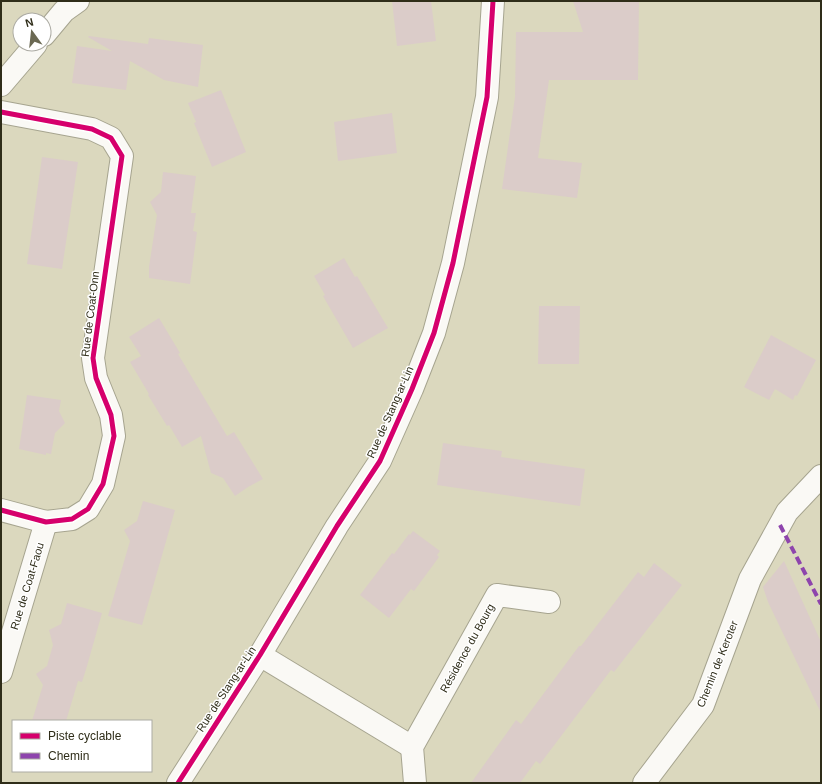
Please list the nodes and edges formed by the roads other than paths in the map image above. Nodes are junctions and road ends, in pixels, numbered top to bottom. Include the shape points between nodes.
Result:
1 (78, 1) edge
2 (493, 1) edge
3 (52, 25) edge
4 (29, 52) edge
5 (1, 85) edge
6 (1, 112) edge
7 (821, 476) edge
8 (1, 510) edge
9 (46, 522) junction
10 (549, 602) dead end
11 (260, 655) junction
12 (1, 672) edge
13 (412, 747) junction
14 (178, 783) edge
15 (415, 783) edge
16 (644, 783) edge

1 - 3 street via 64,11
2 - 11 street, Rue de Stang-ar-Lin via 487,98 453,263 434,333 380,461 337,526
4 - 5 street
6 - 9 street, Rue de Coat-Onn via 92,129 112,138 122,156 93,358 96,378 111,415 114,436 103,484 88,509 72,519
7 - 16 street, Chemin de Keroter via 787,512 750,579 703,705
8 - 9 street, Rue de Coat-Onn
9 - 12 street, Rue de Coat-Faou
10 - 13 street, Résidence du Bourg via 497,595
11 - 13 street
11 - 14 street, Rue de Stang-ar-Lin
13 - 15 street

